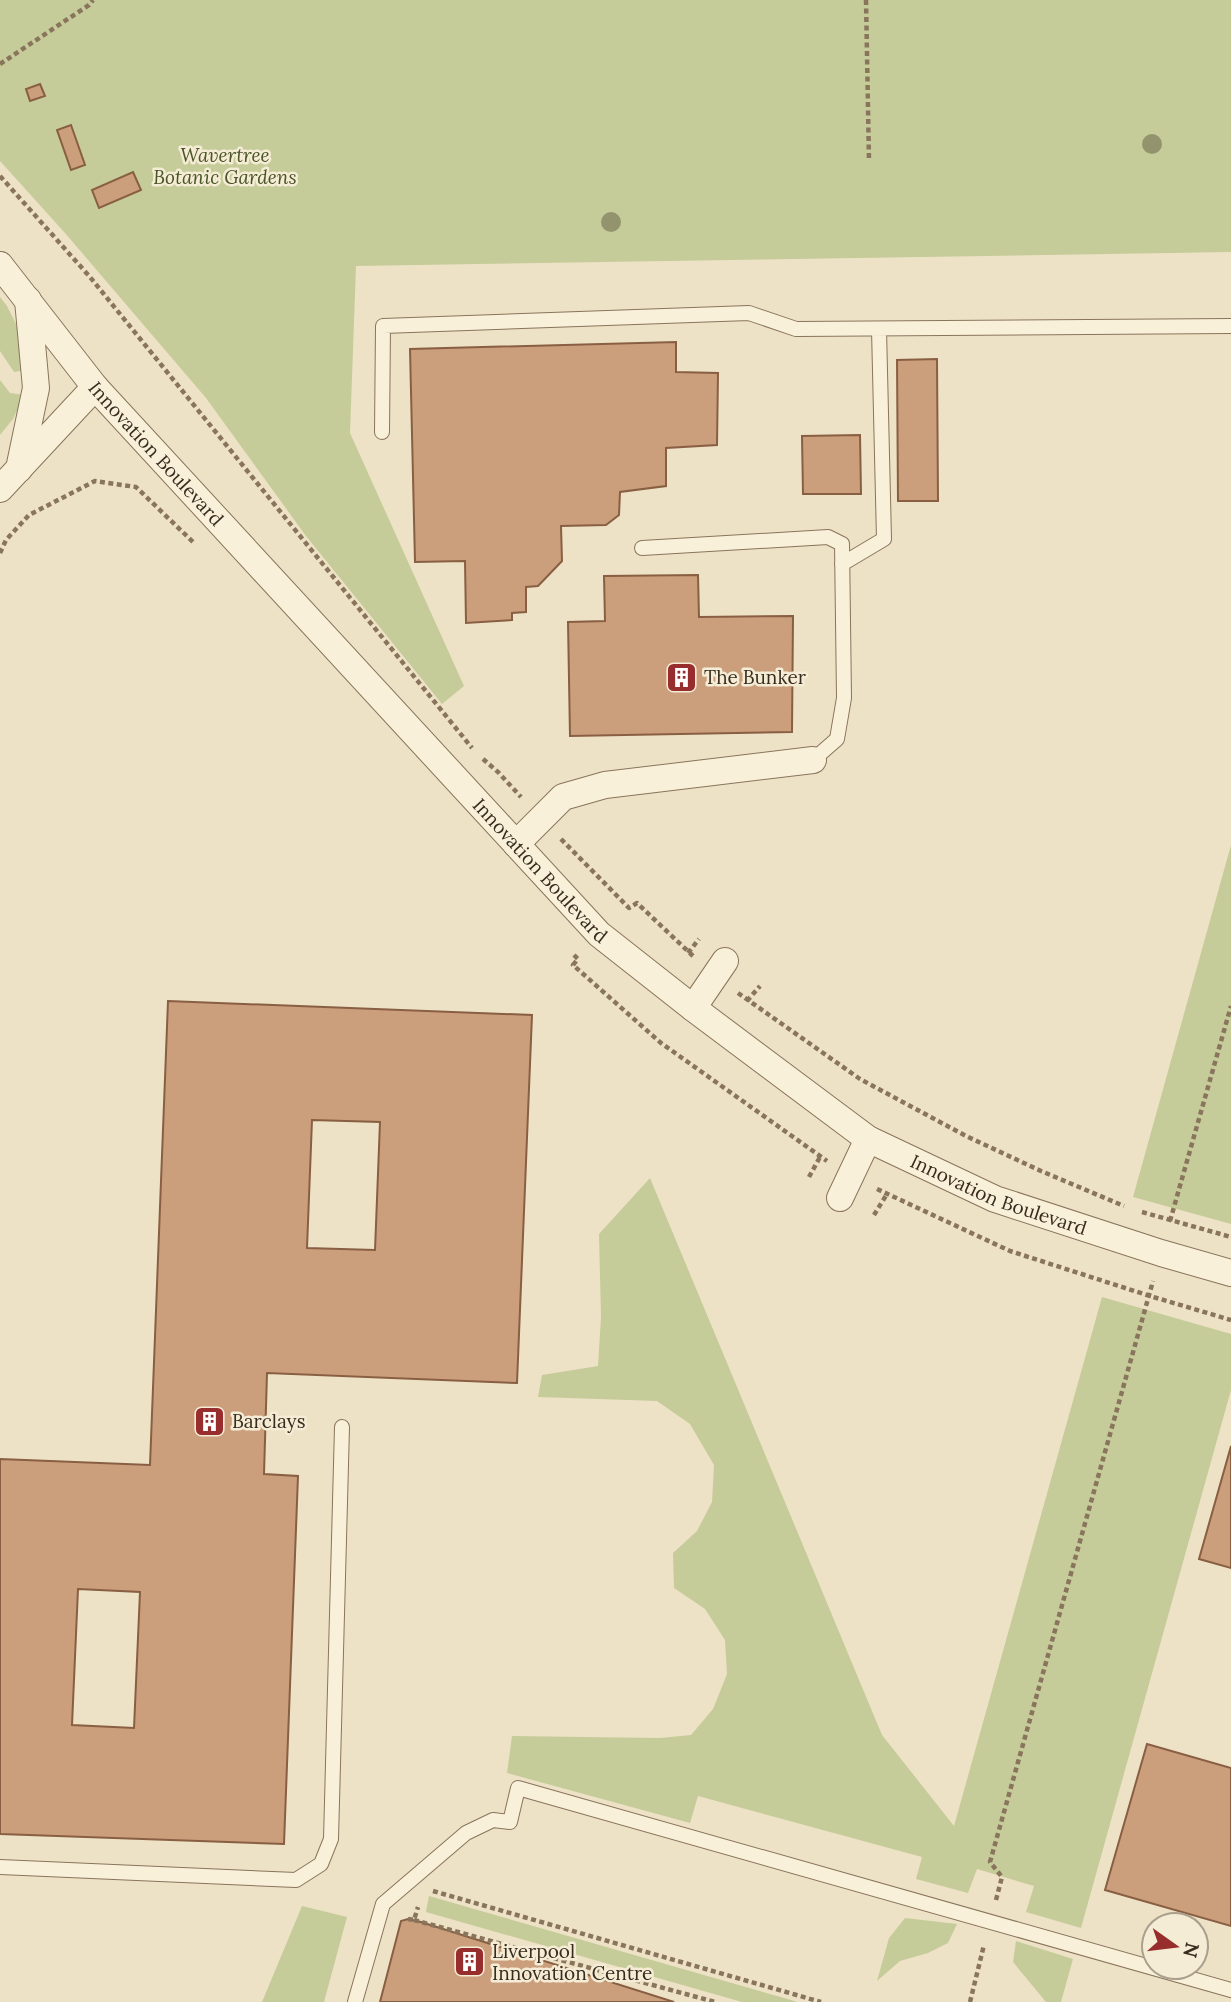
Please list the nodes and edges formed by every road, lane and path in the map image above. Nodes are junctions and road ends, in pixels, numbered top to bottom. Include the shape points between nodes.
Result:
1 (93, 0) edge
2 (866, 0) edge
3 (0, 64) edge
4 (869, 161) dead end
5 (0, 265) edge
6 (28, 300) junction
7 (1231, 326) edge
8 (879, 329) junction
9 (95, 387) junction
10 (382, 432) dead end
11 (19, 469) junction
12 (0, 489) edge
13 (642, 548) dead end
14 (842, 564) junction
15 (813, 760) joint
16 (516, 844) junction
17 (699, 939) dead end
18 (688, 953) dead end
19 (725, 961) dead end
20 (760, 986) dead end
21 (747, 1001) dead end
22 (1231, 1006) edge
23 (693, 1008) junction
24 (868, 1139) junction
25 (820, 1157) dead end
26 (809, 1177) dead end
27 (887, 1194) dead end
28 (840, 1198) dead end
29 (874, 1215) dead end
30 (1168, 1227) dead end
31 (1157, 1269) dead end
32 (1231, 1273) edge
33 (342, 1427) dead end
34 (0, 1867) edge
35 (1002, 1877) dead end
36 (424, 1888) dead end
37 (421, 1899) dead end
38 (408, 1919) dead end
39 (414, 1920) junction
40 (1231, 1990) edge
41 (355, 2002) edge
42 (715, 2002) edge
43 (821, 2002) edge

1 - 3 path
2 - 4 path
5 - 6 street, Innovation Boulevard
6 - 9 street, Innovation Boulevard
6 - 11 street via 36,388
7 - 8 lane
8 - 10 lane via 796,329 749,313 383,326
8 - 14 lane via 884,539
9 - 11 street
9 - 16 street, Innovation Boulevard
11 - 12 street
13 - 14 lane via 828,537 842,544
14 - 15 lane via 844,698 837,739
15 - 16 street via 605,785 564,797
16 - 23 street, Innovation Boulevard via 599,934
17 - 18 path
19 - 23 street
20 - 21 path
22 - 30 path
23 - 24 street, Innovation Boulevard
24 - 28 street
24 - 32 street, Innovation Boulevard via 995,1199
25 - 26 path
27 - 29 path
31 - 35 path via 990,1862
33 - 34 lane via 331,1839 321,1864 296,1880
36 - 43 path
37 - 39 path
38 - 39 path
39 - 42 path
40 - 41 lane via 518,1788 510,1822 494,1820 466,1833 383,1904

